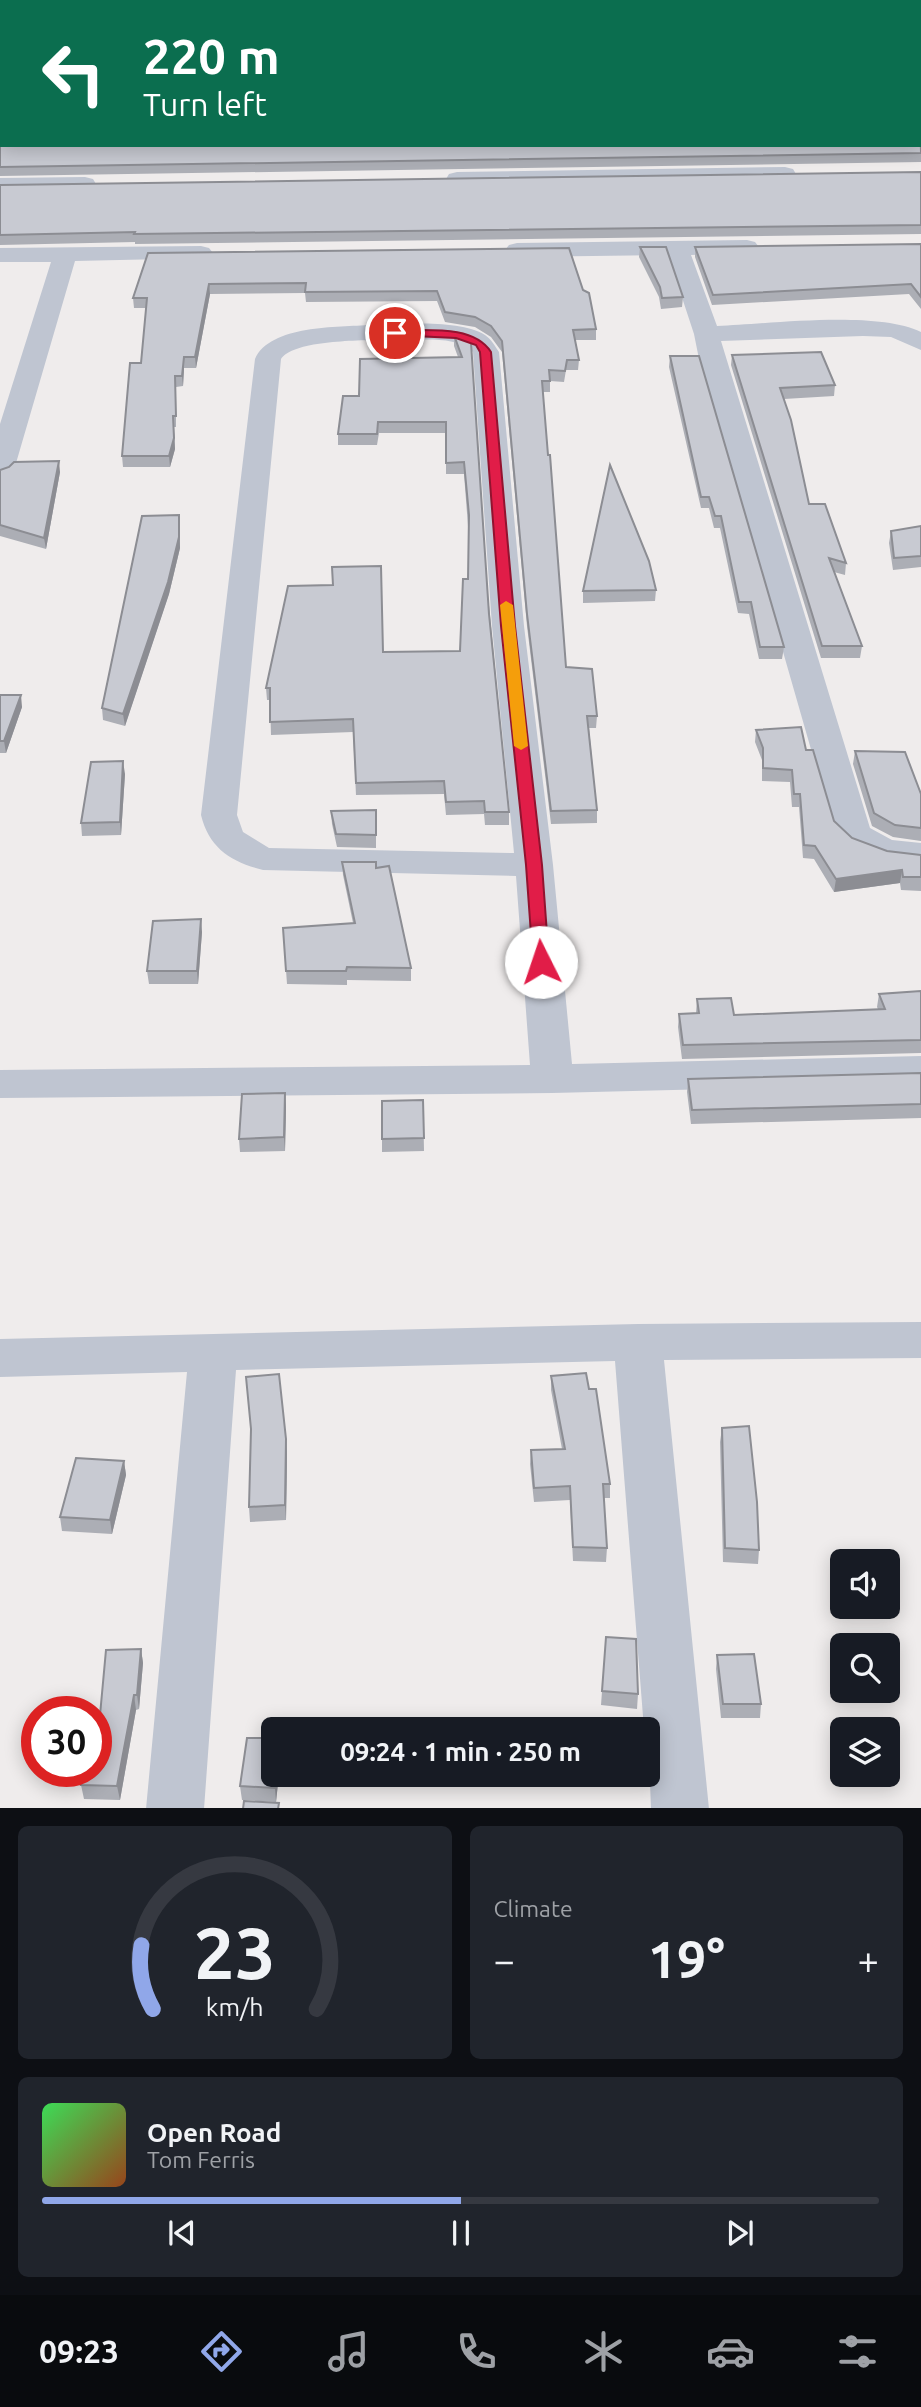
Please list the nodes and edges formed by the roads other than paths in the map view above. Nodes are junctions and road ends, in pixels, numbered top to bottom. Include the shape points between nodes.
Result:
1 (813, 174) edge
2 (433, 179) edge
3 (107, 184) edge
4 (0, 185) edge
5 (772, 247) edge
6 (677, 248) junction
7 (496, 250) edge
8 (218, 253) edge
9 (0, 255) edge
10 (65, 255) junction
11 (707, 334) junction
12 (921, 342) edge
13 (0, 470) edge
14 (921, 854) edge
15 (534, 865) junction
16 (921, 1070) edge
17 (552, 1079) junction
18 (0, 1084) edge
19 (921, 1340) edge
20 (638, 1342) junction
21 (213, 1353) junction
22 (0, 1358) edge
23 (175, 1808) edge
24 (680, 1808) edge

1 - 2 street
3 - 4 street
5 - 6 street
6 - 7 street
6 - 11 street
8 - 10 street
9 - 10 street
10 - 13 street
11 - 12 street via 863,328 896,330
11 - 14 street via 853,833 873,846
15 - 15 street via 508,626 486,352 471,338 416,333 336,335 275,349 266,367 219,815 223,834 241,850 263,859
15 - 17 street
16 - 17 street
17 - 18 street
19 - 20 street
20 - 21 street
20 - 24 street
21 - 22 street
21 - 23 street

